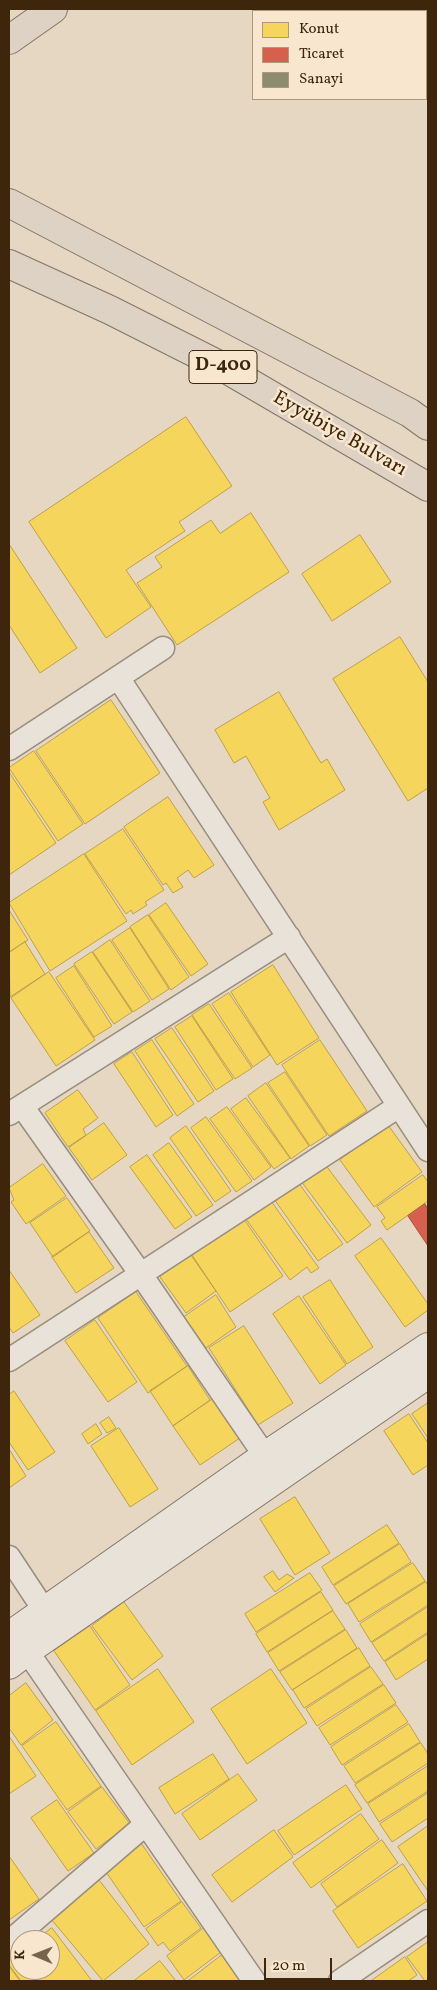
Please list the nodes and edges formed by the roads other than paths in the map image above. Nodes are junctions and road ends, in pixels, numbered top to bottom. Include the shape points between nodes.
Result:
1 (53, 9) edge
2 (9, 40) edge
3 (12, 201) edge
4 (9, 264) edge
5 (428, 426) edge
6 (428, 487) edge
7 (163, 648) dead end
8 (119, 679) junction
9 (9, 750) edge
10 (289, 937) junction
11 (399, 1106) junction
12 (15, 1110) edge
13 (428, 1150) edge
14 (140, 1273) junction
15 (428, 1347) edge
16 (9, 1360) edge
17 (428, 1374) edge
18 (264, 1456) junction
19 (9, 1557) edge
20 (44, 1610) junction
21 (15, 1651) edge
22 (146, 1824) junction
23 (428, 1921) edge
24 (9, 1942) edge
25 (254, 1981) edge
26 (340, 1981) edge

1 - 2 highway
3 - 5 highway, D-400 via 410,413
4 - 6 highway, Eyyübiye Bulvarı / D-400 via 221,366
7 - 8 street
8 - 9 street
8 - 10 street
10 - 11 street
10 - 12 street
11 - 13 street
11 - 14 street
12 - 14 street
14 - 16 street
14 - 18 street
15 - 18 main road
17 - 21 main road
18 - 20 main road
19 - 20 street
20 - 21 main road
21 - 22 street
22 - 24 street
22 - 25 street
23 - 26 street

